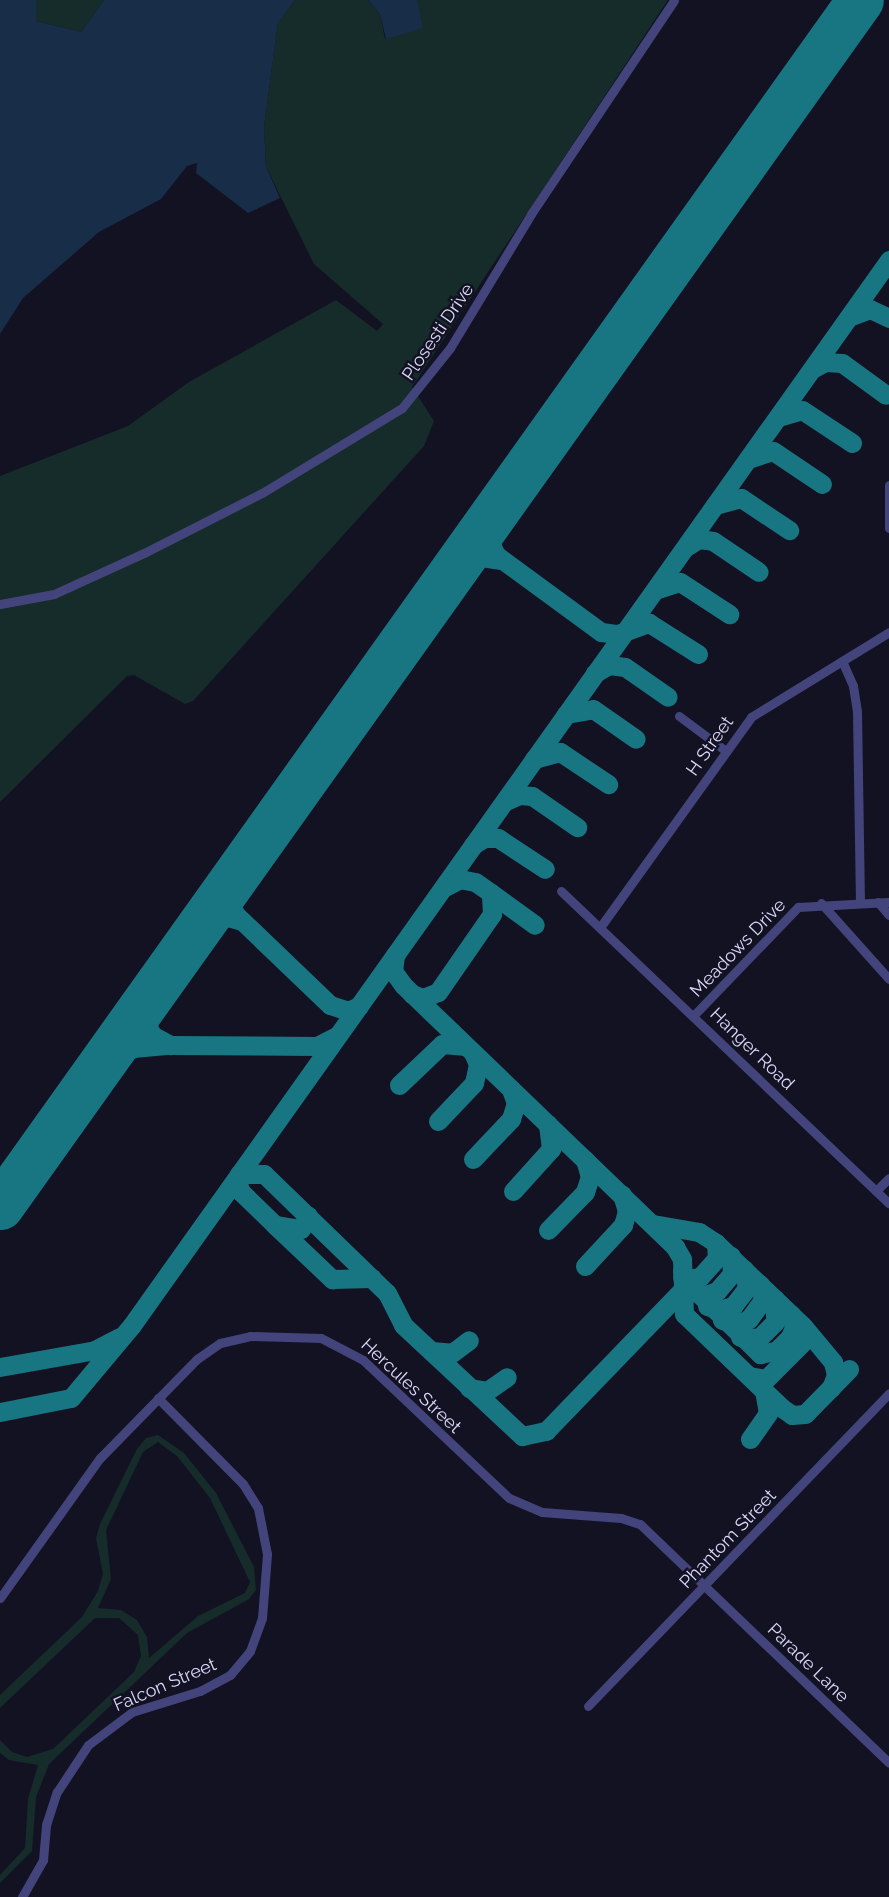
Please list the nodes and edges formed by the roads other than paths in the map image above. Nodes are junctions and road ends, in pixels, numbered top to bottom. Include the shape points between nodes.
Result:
1 (674, 0) edge
2 (889, 485) edge
3 (889, 528) edge
4 (0, 604) edge
5 (889, 632) edge
6 (842, 661) junction
7 (679, 716) dead end
8 (726, 751) junction
9 (561, 891) dead end
10 (878, 902) junction
11 (889, 902) edge
12 (821, 903) junction
13 (859, 903) junction
14 (889, 915) edge
15 (601, 926) junction
16 (889, 979) edge
17 (695, 1014) junction
18 (889, 1178) edge
19 (876, 1191) junction
20 (889, 1203) edge
21 (889, 1393) edge
22 (158, 1398) junction
23 (705, 1586) junction
24 (0, 1598) edge
25 (588, 1706) dead end
26 (889, 1763) edge
27 (22, 1897) edge

1 - 4 street, Plosesti Drive via 531,215 450,348 401,408 262,493 144,553 54,594
2 - 3 street
5 - 6 street, H Street
6 - 8 street, H Street via 751,717
6 - 13 street via 857,712
7 - 8 street
8 - 15 street, H Street
9 - 15 street, Hanger Road
10 - 11 street, Meadows Drive
10 - 13 street, Meadows Drive
10 - 14 street
12 - 13 street, Meadows Drive
12 - 16 street
12 - 17 street, Meadows Drive via 798,907
15 - 17 street, Hanger Road
17 - 19 street, Hanger Road
18 - 19 street
19 - 20 street, Hanger Road
21 - 23 street, Phantom Street
22 - 23 street, Hercules Street via 197,1359 234,1338 306,1335 335,1342 363,1360 509,1499 542,1512 633,1521
22 - 24 street, Hercules Street via 100,1458
22 - 27 street, Falcon Street via 243,1484 258,1508 267,1554 262,1618 250,1651 230,1675 132,1712 88,1745 57,1793 46,1825 43,1860
23 - 25 street, Phantom Street
23 - 26 street, Parade Lane

